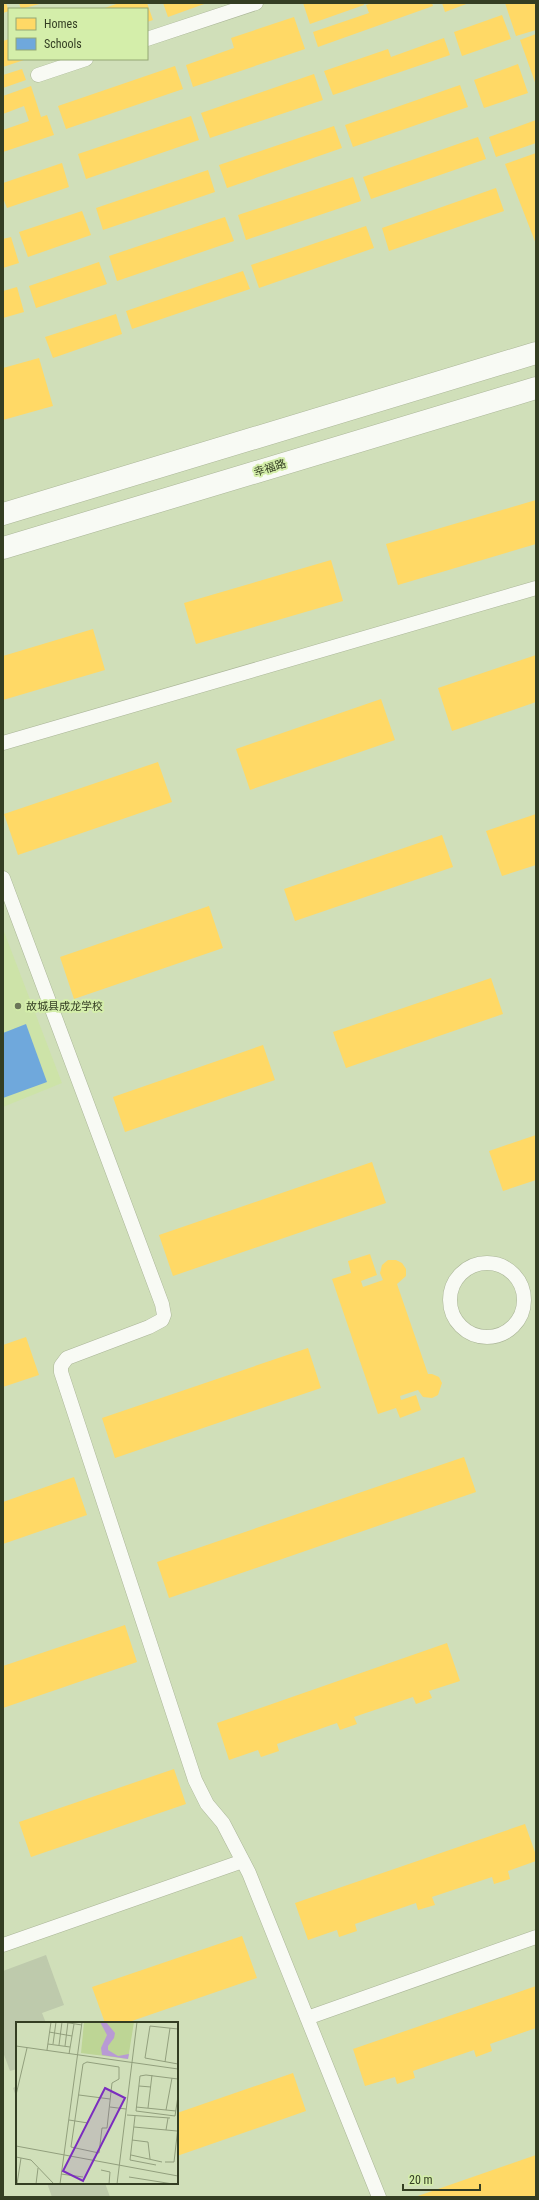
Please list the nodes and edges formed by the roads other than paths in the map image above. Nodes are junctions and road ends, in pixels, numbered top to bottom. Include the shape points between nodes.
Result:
1 (256, 3) edge
2 (148, 39) edge
3 (83, 60) edge
4 (38, 75) dead end
5 (536, 353) edge
6 (536, 388) edge
7 (3, 514) edge
8 (3, 548) edge
9 (536, 588) edge
10 (3, 743) edge
11 (3, 878) edge
12 (530, 1287) edge
13 (243, 1861) junction
14 (536, 1938) edge
15 (3, 1945) edge
16 (307, 2018) junction
17 (379, 2197) edge

1 - 2 lane
3 - 4 lane
5 - 7 street
6 - 8 street, 幸福路
9 - 10 lane
11 - 13 lane via 164,1315 162,1320 150,1327 67,1358 61,1366 61,1372 195,1780 207,1804 223,1823
12 - 12 lane via 503,1267 486,1264 471,1267 461,1274 453,1285 450,1297 451,1310 456,1322 465,1331 477,1336 490,1337 515,1325 524,1308
13 - 15 lane
13 - 16 lane
14 - 16 lane
16 - 17 lane

